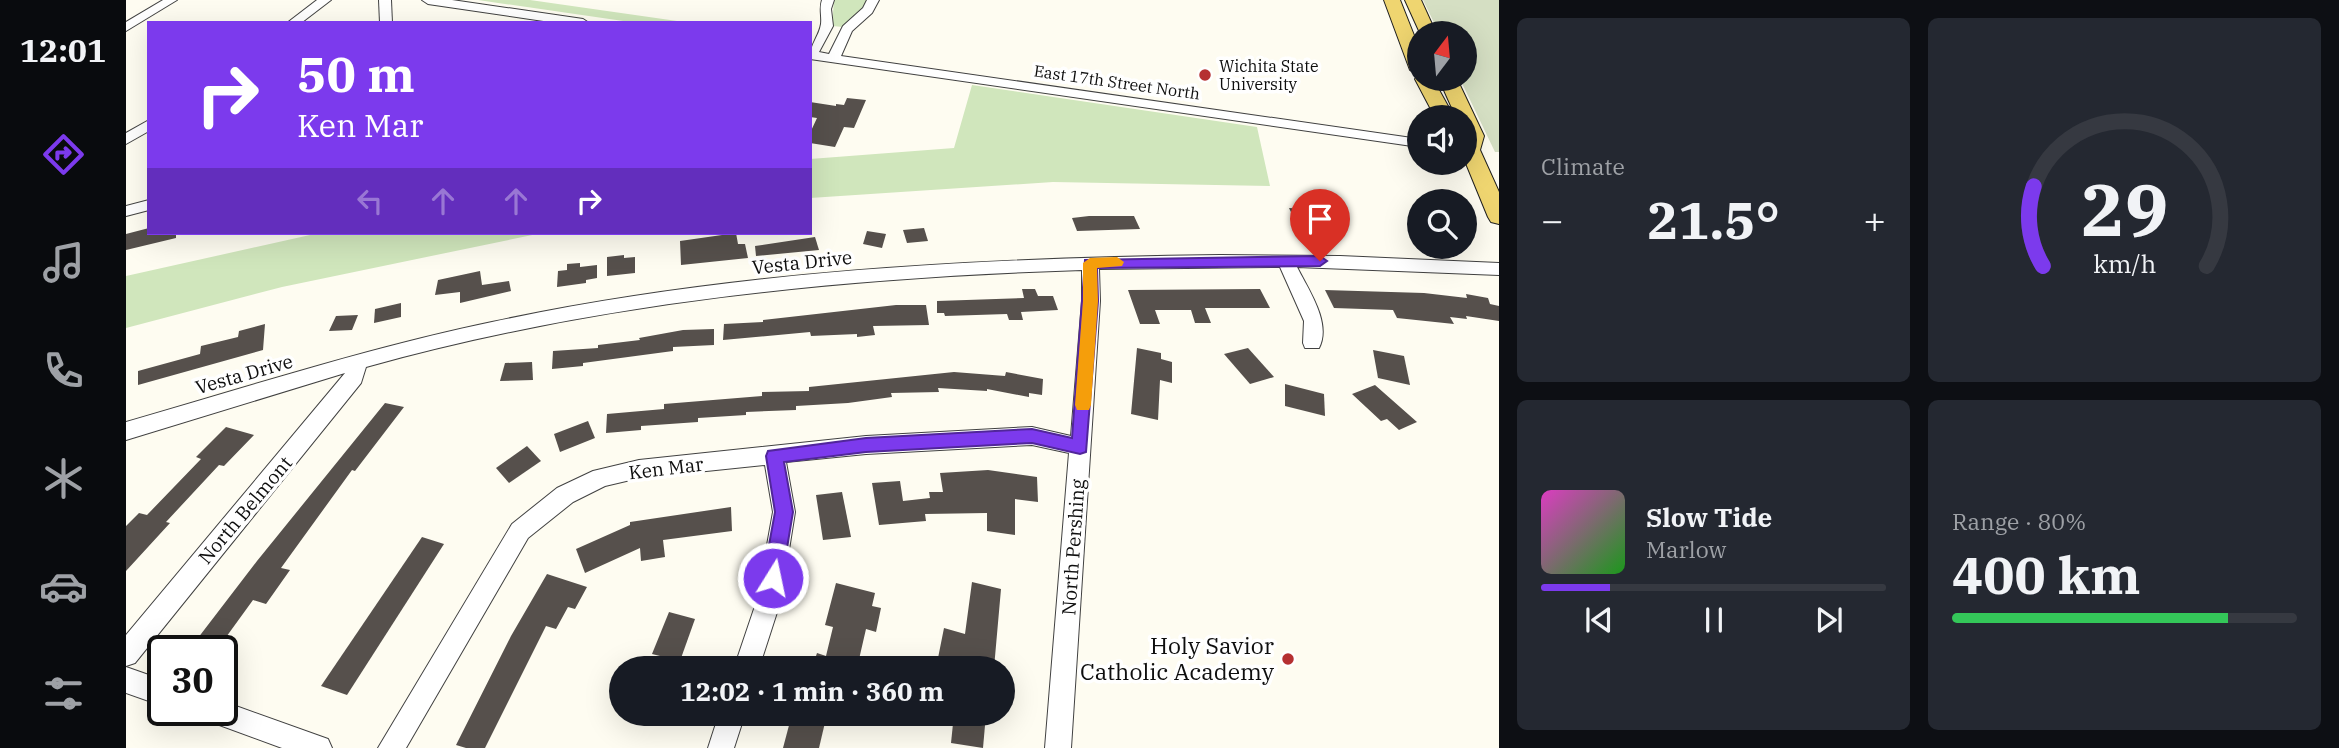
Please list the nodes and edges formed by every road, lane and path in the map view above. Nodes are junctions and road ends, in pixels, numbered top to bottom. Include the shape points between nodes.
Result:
1 (171, 0) edge
2 (325, 0) edge
3 (385, 0) edge
4 (428, 0) edge
5 (828, 0) edge
6 (873, 0) edge
7 (1392, 0) edge
8 (1413, 0) edge
9 (296, 21) edge
10 (386, 21) edge
11 (570, 21) edge
12 (1423, 21) edge
13 (126, 27) edge
14 (1407, 39) edge
15 (812, 53) edge
16 (812, 55) edge
17 (834, 58) junction
18 (147, 125) edge
19 (126, 140) edge
20 (1407, 141) edge
21 (1477, 171) edge
22 (147, 206) edge
23 (126, 211) edge
24 (1499, 217) edge
25 (1286, 261) junction
26 (1090, 263) junction
27 (1499, 269) edge
28 (1312, 343) dead end
29 (358, 362) junction
30 (126, 430) edge
31 (1080, 447) junction
32 (774, 456) junction
33 (126, 654) edge
34 (751, 656) edge
35 (126, 680) edge
36 (147, 687) edge
37 (238, 719) edge
38 (728, 726) edge
39 (319, 748) edge
40 (391, 748) edge
41 (721, 748) edge
42 (1058, 748) edge

1 - 13 street
2 - 9 street
3 - 10 street
4 - 11 street
5 - 15 street via 827,26
6 - 17 street via 869,10 847,29
7 - 14 main road
8 - 12 main road
16 - 17 street, East 17th Street North
17 - 20 street, East 17th Street North
18 - 19 street
21 - 24 main road
22 - 23 street
25 - 26 street, Vesta Drive
25 - 27 street, Vesta Drive
25 - 28 street via 1313,321
26 - 29 street, Vesta Drive via 977,267 702,293 543,318
26 - 31 street, North Pershing
29 - 30 street, Vesta Drive
29 - 33 street, North Belmont via 354,378
31 - 32 street, Ken Mar via 1032,436 866,445
31 - 42 street, North Pershing
32 - 34 street via 784,512 769,600
32 - 40 street, Ken Mar via 639,470 601,478 565,495 520,531
35 - 36 street
37 - 39 street
38 - 41 street

